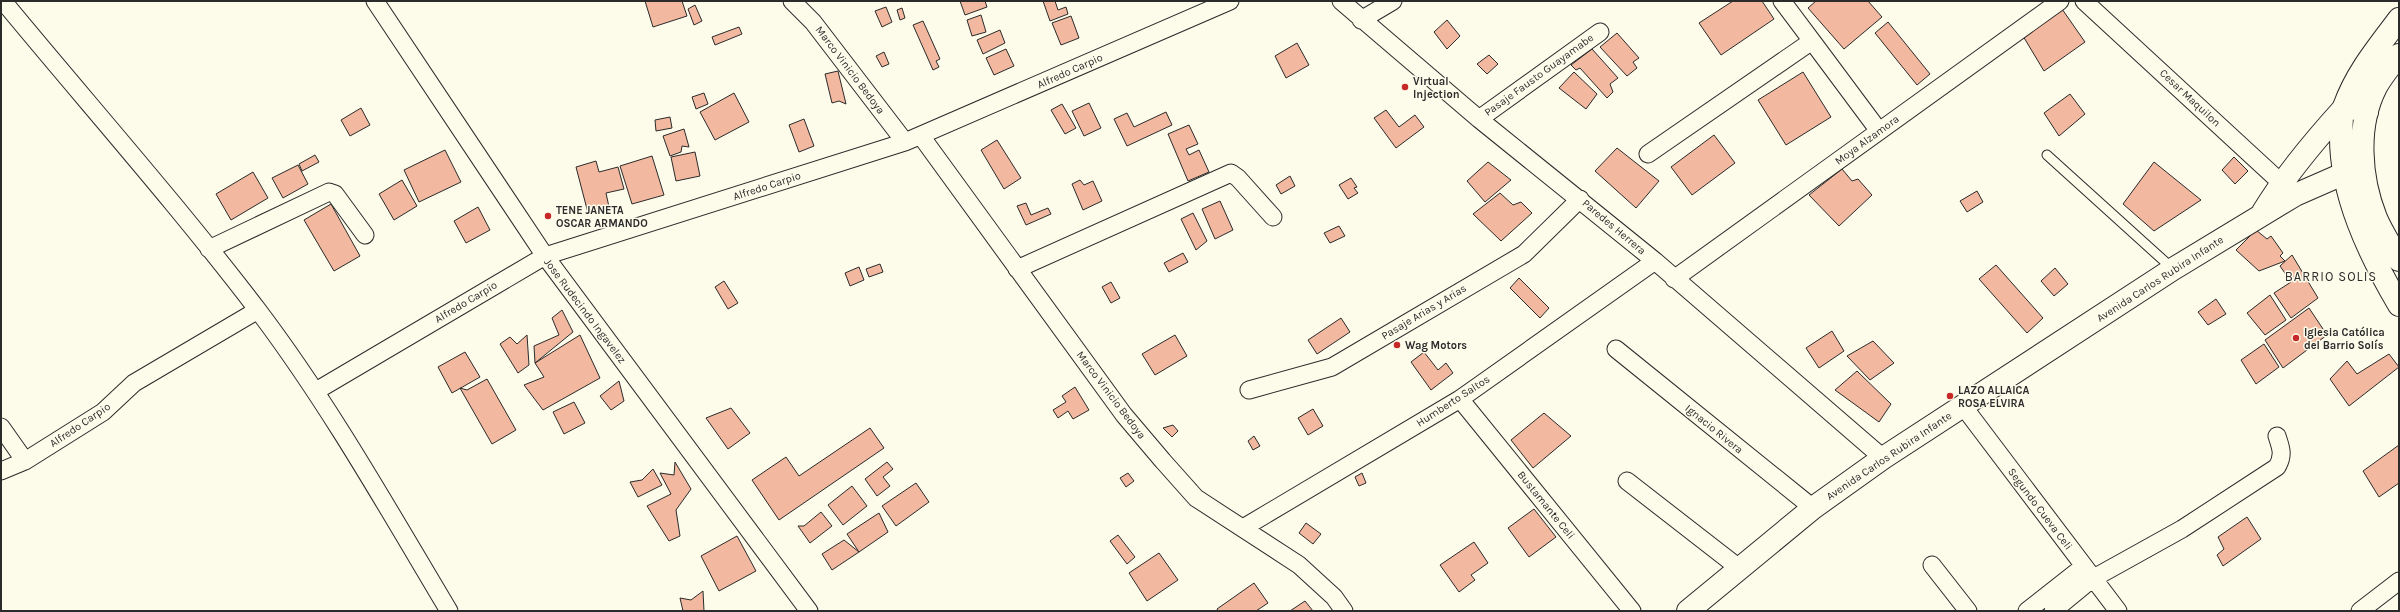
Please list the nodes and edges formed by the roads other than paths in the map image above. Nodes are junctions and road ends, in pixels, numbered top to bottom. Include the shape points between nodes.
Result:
1 (3, 1) edge
2 (375, 1) edge
3 (792, 1) edge
4 (1230, 1) edge
5 (1341, 1) edge
6 (1393, 1) edge
7 (1782, 1) edge
8 (2060, 1) edge
9 (2084, 1) edge
10 (2399, 19) edge
11 (1361, 20) junction
12 (1600, 32) dead end
13 (1812, 41) junction
14 (2399, 55) edge
15 (2344, 108) junction
16 (2366, 112) junction
17 (1479, 119) junction
18 (1879, 131) junction
19 (921, 136) junction
20 (905, 142) junction
21 (1648, 154) dead end
22 (2047, 156) dead end
23 (2363, 157) junction
24 (2343, 174) junction
25 (2288, 189) junction
26 (1580, 199) junction
27 (1272, 217) dead end
28 (365, 235) dead end
29 (209, 249) junction
30 (544, 256) junction
31 (2399, 260) edge
32 (1655, 261) junction
33 (1017, 269) junction
34 (2173, 269) junction
35 (1674, 279) junction
36 (2399, 305) edge
37 (258, 310) junction
38 (1616, 349) dead end
39 (1248, 390) dead end
40 (316, 391) junction
41 (1460, 399) junction
42 (1963, 406) junction
43 (1, 428) edge
44 (2277, 436) dead end
45 (1883, 458) junction
46 (25, 461) junction
47 (1, 471) edge
48 (1627, 481) dead end
49 (1813, 508) junction
50 (1243, 528) junction
51 (1932, 565) dead end
52 (1739, 568) junction
53 (2088, 573) junction
54 (2399, 581) edge
55 (449, 611) edge
56 (810, 611) edge
57 (1344, 611) edge
58 (1632, 611) edge
59 (1688, 611) edge
60 (1968, 611) edge
61 (2027, 611) edge
62 (2053, 611) edge
63 (2118, 611) edge
64 (2360, 611) edge

1 - 29 street
2 - 30 street, Jose Rudecindo Ingavelez
3 - 20 street, Marco Vinicio Bedoya via 813,22
4 - 19 street, Alfredo Carpio
5 - 11 street, Paredes Herrera
6 - 11 street
7 - 13 street
8 - 18 street, Moya Alzamora
9 - 25 street, Cesar Maquilon
10 - 15 street via 2367,61
11 - 17 street, Paredes Herrera
12 - 17 street, Pasaje Fausto Guayamabe
13 - 18 street
13 - 21 street
14 - 16 street via 2376,87
15 - 16 street
15 - 24 street via 2341,148
15 - 25 street, Avenida Carlos Rubira Infante via 2313,142
16 - 23 street
17 - 26 street, Paredes Herrera
18 - 35 street, Moya Alzamora
19 - 20 street, Alfredo Carpio
19 - 33 street, Marco Vinicio Bedoya
20 - 30 street, Alfredo Carpio
22 - 34 lane
23 - 24 street
23 - 31 street via 2365,184 2376,218
24 - 25 street
24 - 36 street via 2354,212
25 - 34 street, Avenida Carlos Rubira Infante via 2263,214
26 - 32 street, Paredes Herrera
26 - 39 street, Pasaje Arias y Arias via 1524,254 1332,367
27 - 33 street via 1231,173
28 - 29 street via 335,194 329,192
29 - 37 street
30 - 40 street, Alfredo Carpio
30 - 56 street, Jose Rudecindo Ingavelez
32 - 35 street, Paredes Herrera
32 - 41 street, Humberto Saltos
33 - 50 street, Marco Vinicio Bedoya via 1124,415 1163,461 1196,498
34 - 42 street, Avenida Carlos Rubira Infante
35 - 45 street, Paredes Herrera
37 - 40 street
37 - 46 street, Alfredo Carpio via 134,383 103,412
38 - 49 street, Ignacio Rivera
40 - 55 street
41 - 50 street, Humberto Saltos
41 - 58 street, Bustamante Celi
42 - 45 street, Avenida Carlos Rubira Infante
42 - 53 street, Segundo Cueva Celi
43 - 46 street
44 - 53 street via 2282,459 2277,467 2182,529
45 - 49 street, Avenida Carlos Rubira Infante
46 - 47 street, Alfredo Carpio
48 - 52 street
49 - 52 street, Avenida Carlos Rubira Infante
50 - 57 street, Marco Vinicio Bedoya via 1299,565 1334,597
51 - 60 street
52 - 59 street, Avenida Carlos Rubira Infante
53 - 61 street
53 - 62 street
53 - 63 street, Segundo Cueva Celi
54 - 64 street

